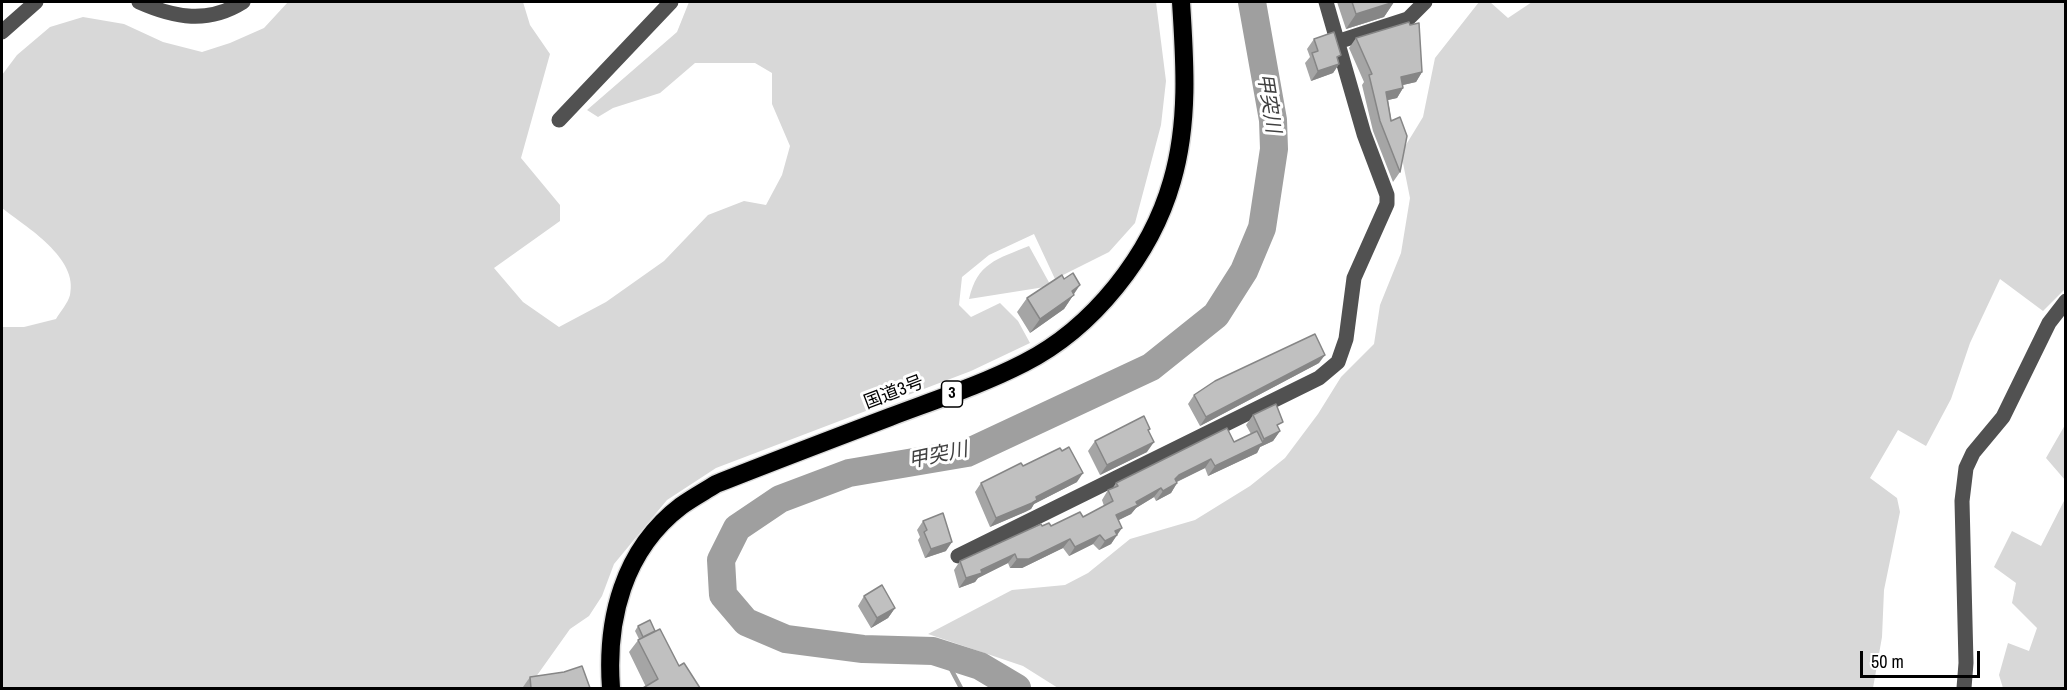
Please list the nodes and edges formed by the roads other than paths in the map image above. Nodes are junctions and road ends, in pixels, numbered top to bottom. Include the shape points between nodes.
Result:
1 (36, 2) edge
2 (140, 2) edge
3 (243, 2) edge
4 (671, 2) edge
5 (1181, 2) edge
6 (1326, 2) edge
7 (1425, 2) edge
8 (2, 32) edge
9 (1337, 42) junction
10 (559, 120) dead end
11 (2066, 301) edge
12 (958, 556) dead end
13 (611, 688) edge
14 (1964, 688) edge

1 - 8 street
2 - 3 street via 199,18
4 - 10 street
5 - 13 highway, 国道3号 / 3 via 1185,72 1182,134 1172,183 1155,226 1128,272 1106,298 1060,339 1025,363 716,484 680,507 646,542 622,583 609,640
6 - 9 street
7 - 9 street via 1408,20
9 - 12 street via 1364,134 1388,195 1354,278 1346,339 1338,362 1319,378
11 - 14 street via 2049,323 2003,417 1973,453 1966,468 1962,501

